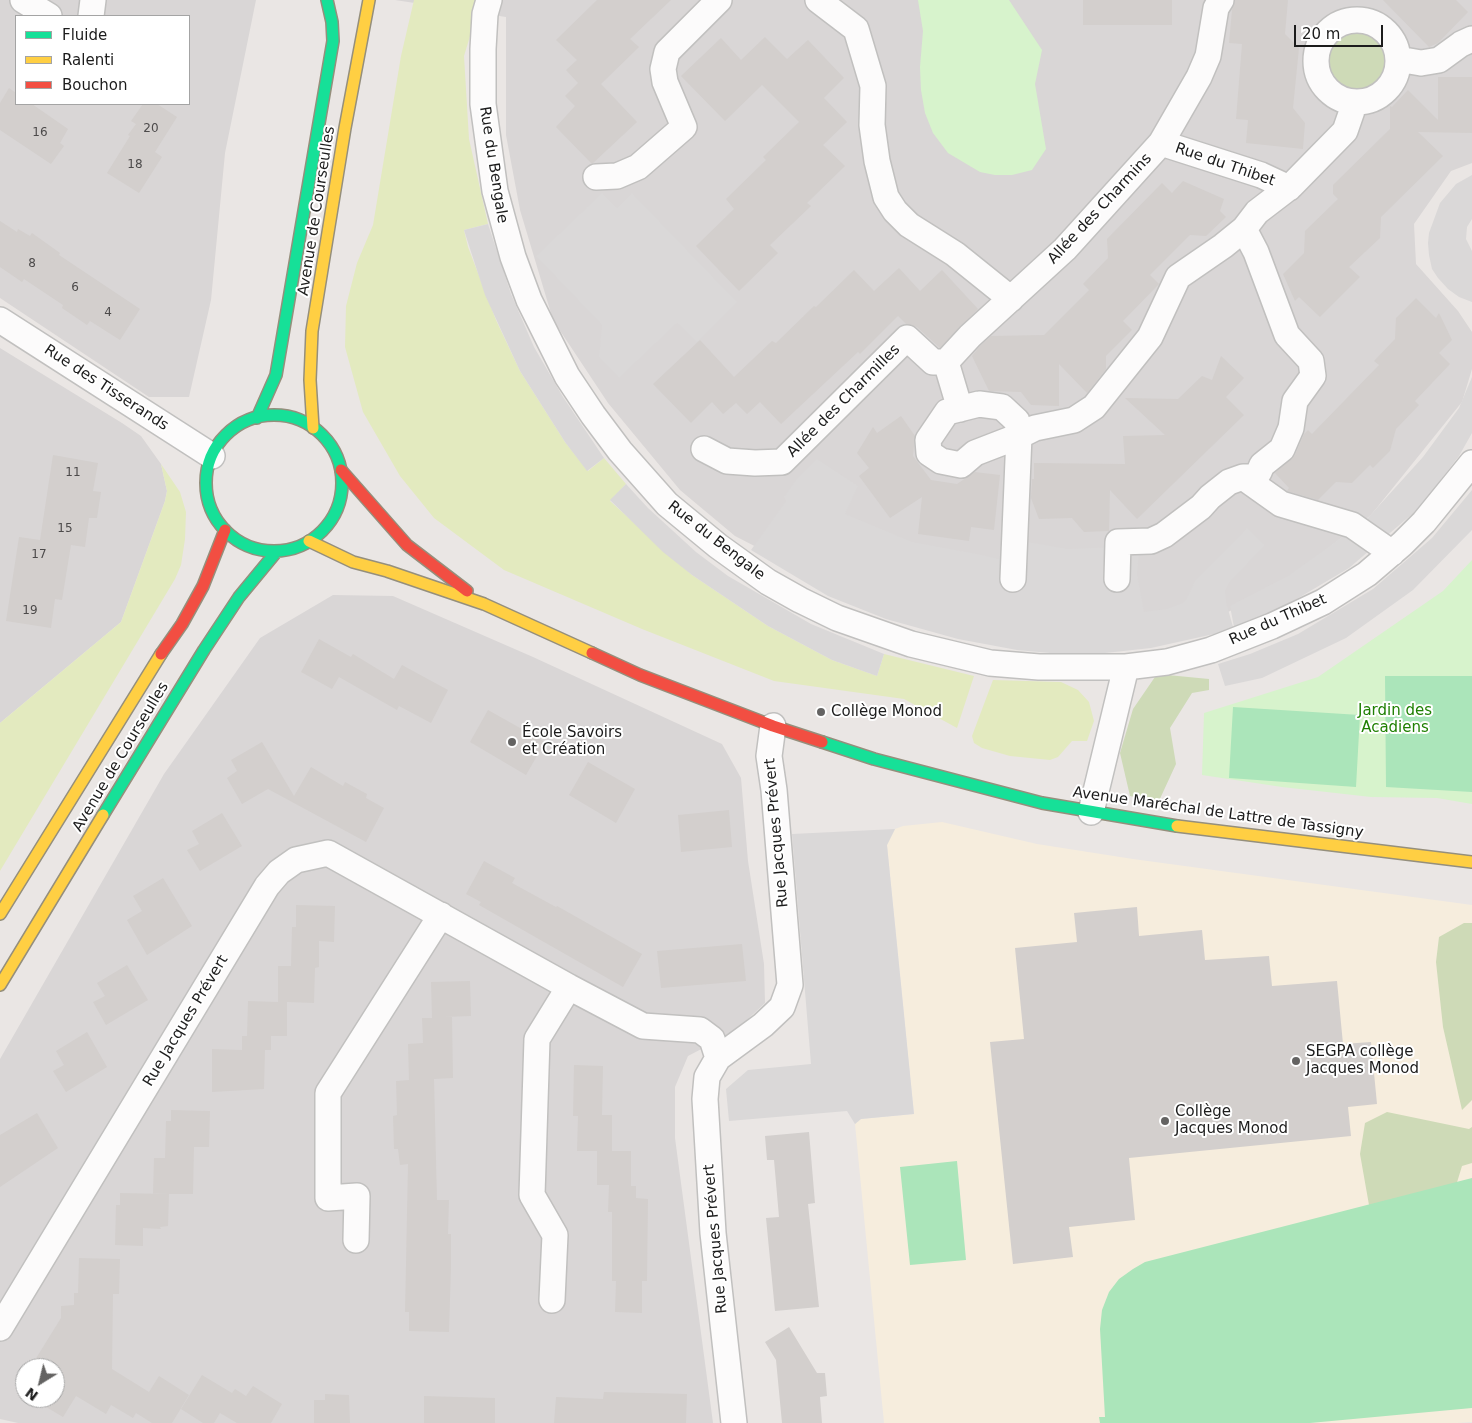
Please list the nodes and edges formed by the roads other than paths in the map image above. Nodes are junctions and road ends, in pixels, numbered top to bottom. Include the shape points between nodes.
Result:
1 (24, 0) edge
2 (93, 0) edge
3 (327, 0) edge
4 (369, 0) edge
5 (489, 0) edge
6 (719, 0) edge
7 (818, 0) edge
8 (1221, 0) edge
9 (47, 15) edge
10 (91, 15) edge
11 (1472, 39) edge
12 (1398, 59) junction
13 (1356, 102) junction
14 (1161, 143) junction
15 (596, 178) dead end
16 (1289, 188) junction
17 (1244, 229) junction
18 (1011, 299) junction
19 (0, 320) edge
20 (946, 362) junction
21 (960, 409) junction
22 (257, 418) junction
23 (313, 428) junction
24 (1019, 436) junction
25 (704, 449) dead end
26 (212, 456) junction
27 (1472, 463) edge
28 (340, 470) junction
29 (1243, 477) junction
30 (225, 530) junction
31 (309, 541) junction
32 (277, 551) junction
33 (1392, 553) junction
34 (1013, 579) dead end
35 (1117, 579) dead end
36 (484, 604) junction
37 (1211, 650) joint
38 (1126, 668) junction
39 (773, 726) junction
40 (1091, 812) junction
41 (1472, 862) edge
42 (0, 914) edge
43 (441, 915) junction
44 (0, 985) edge
45 (569, 987) junction
46 (718, 1058) junction
47 (356, 1240) dead end
48 (552, 1300) dead end
49 (0, 1328) edge
50 (734, 1423) edge

1 - 9 street
2 - 10 street
3 - 22 main road, Avenue de Courseulles via 333,41 276,375
4 - 23 main road, Avenue de Courseulles via 312,331 310,380
5 - 38 street, Rue du Bengale via 483,40 483,104 495,191 513,257 529,300 567,376 620,451 667,504 768,582 807,604 855,624 911,644 990,663
6 - 15 street via 667,52 663,69 665,82 684,127 638,167 617,176
7 - 18 street via 856,29 873,86 872,125 877,162 886,197 895,211 909,225 955,254
8 - 14 street, Allée des Charmins via 1216,8 1206,63
11 - 12 street via 1438,60 1421,63
12 - 13 street via 1396,72 1381,94
12 - 13 street via 1392,39 1379,25 1361,19 1344,21 1322,38 1316,57 1318,74 1324,86 1343,99
13 - 16 street, Rue du Thibet via 1345,131
14 - 16 street, Rue du Thibet via 1262,175
14 - 18 street, Allée des Charmins via 1065,249
16 - 17 street, Rue du Thibet via 1257,212
17 - 24 street, Rue du Thibet via 1178,277 1150,337 1094,406 1074,420 1035,428
17 - 29 street via 1287,335 1311,361 1313,376 1295,401 1292,428 1282,449 1253,477
18 - 20 street
19 - 26 street, Rue des Tisserands
20 - 21 street
20 - 25 street, Allée des Charmilles via 932,362 907,338 782,462 727,461
21 - 24 street, Rue du Thibet via 980,404 1002,406 1017,421
21 - 24 street, Rue du Thibet via 947,412 928,440 929,453 942,461 961,465 976,453
22 - 23 main road via 286,417
22 - 26 main road via 230,432
23 - 28 main road via 335,453
24 - 34 street, Rue du Thibet
26 - 30 main road via 206,489 212,511
27 - 33 street, Rue du Thibet via 1424,522
28 - 31 main road via 342,487 336,510 326,527
28 - 36 main road, Avenue Maréchal de Lattre de Tassigny via 407,545
29 - 33 street via 1281,504 1352,525
29 - 35 street via 1229,482 1164,535 1151,541 1118,542
30 - 32 main road via 260,550
30 - 42 main road, Avenue de Courseulles via 203,586 182,624 149,671
31 - 32 main road
31 - 36 main road, Avenue Maréchal de Lattre de Tassigny via 353,562
32 - 44 main road, Avenue de Courseulles via 239,597 204,650
33 - 37 street, Rue du Thibet via 1324,602
36 - 39 main road, Avenue Maréchal de Lattre de Tassigny via 640,675
37 - 38 street, Rue du Bengale via 1167,662
38 - 40 street
39 - 40 main road, Avenue Maréchal de Lattre de Tassigny via 902,766 1042,803
39 - 46 street, Rue Jacques Prévert via 769,756 790,985 782,1007
40 - 41 main road, Avenue Maréchal de Lattre de Tassigny
43 - 45 street, Rue Jacques Prévert
43 - 47 street via 328,1093 328,1198 357,1196
43 - 49 street, Rue Jacques Prévert via 328,854 296,860 279,872 267,886
45 - 46 street, Rue Jacques Prévert via 643,1026 700,1030 712,1039
45 - 48 street via 537,1039 532,1195 554,1235
46 - 50 street, Rue Jacques Prévert via 707,1077 705,1099 713,1233

